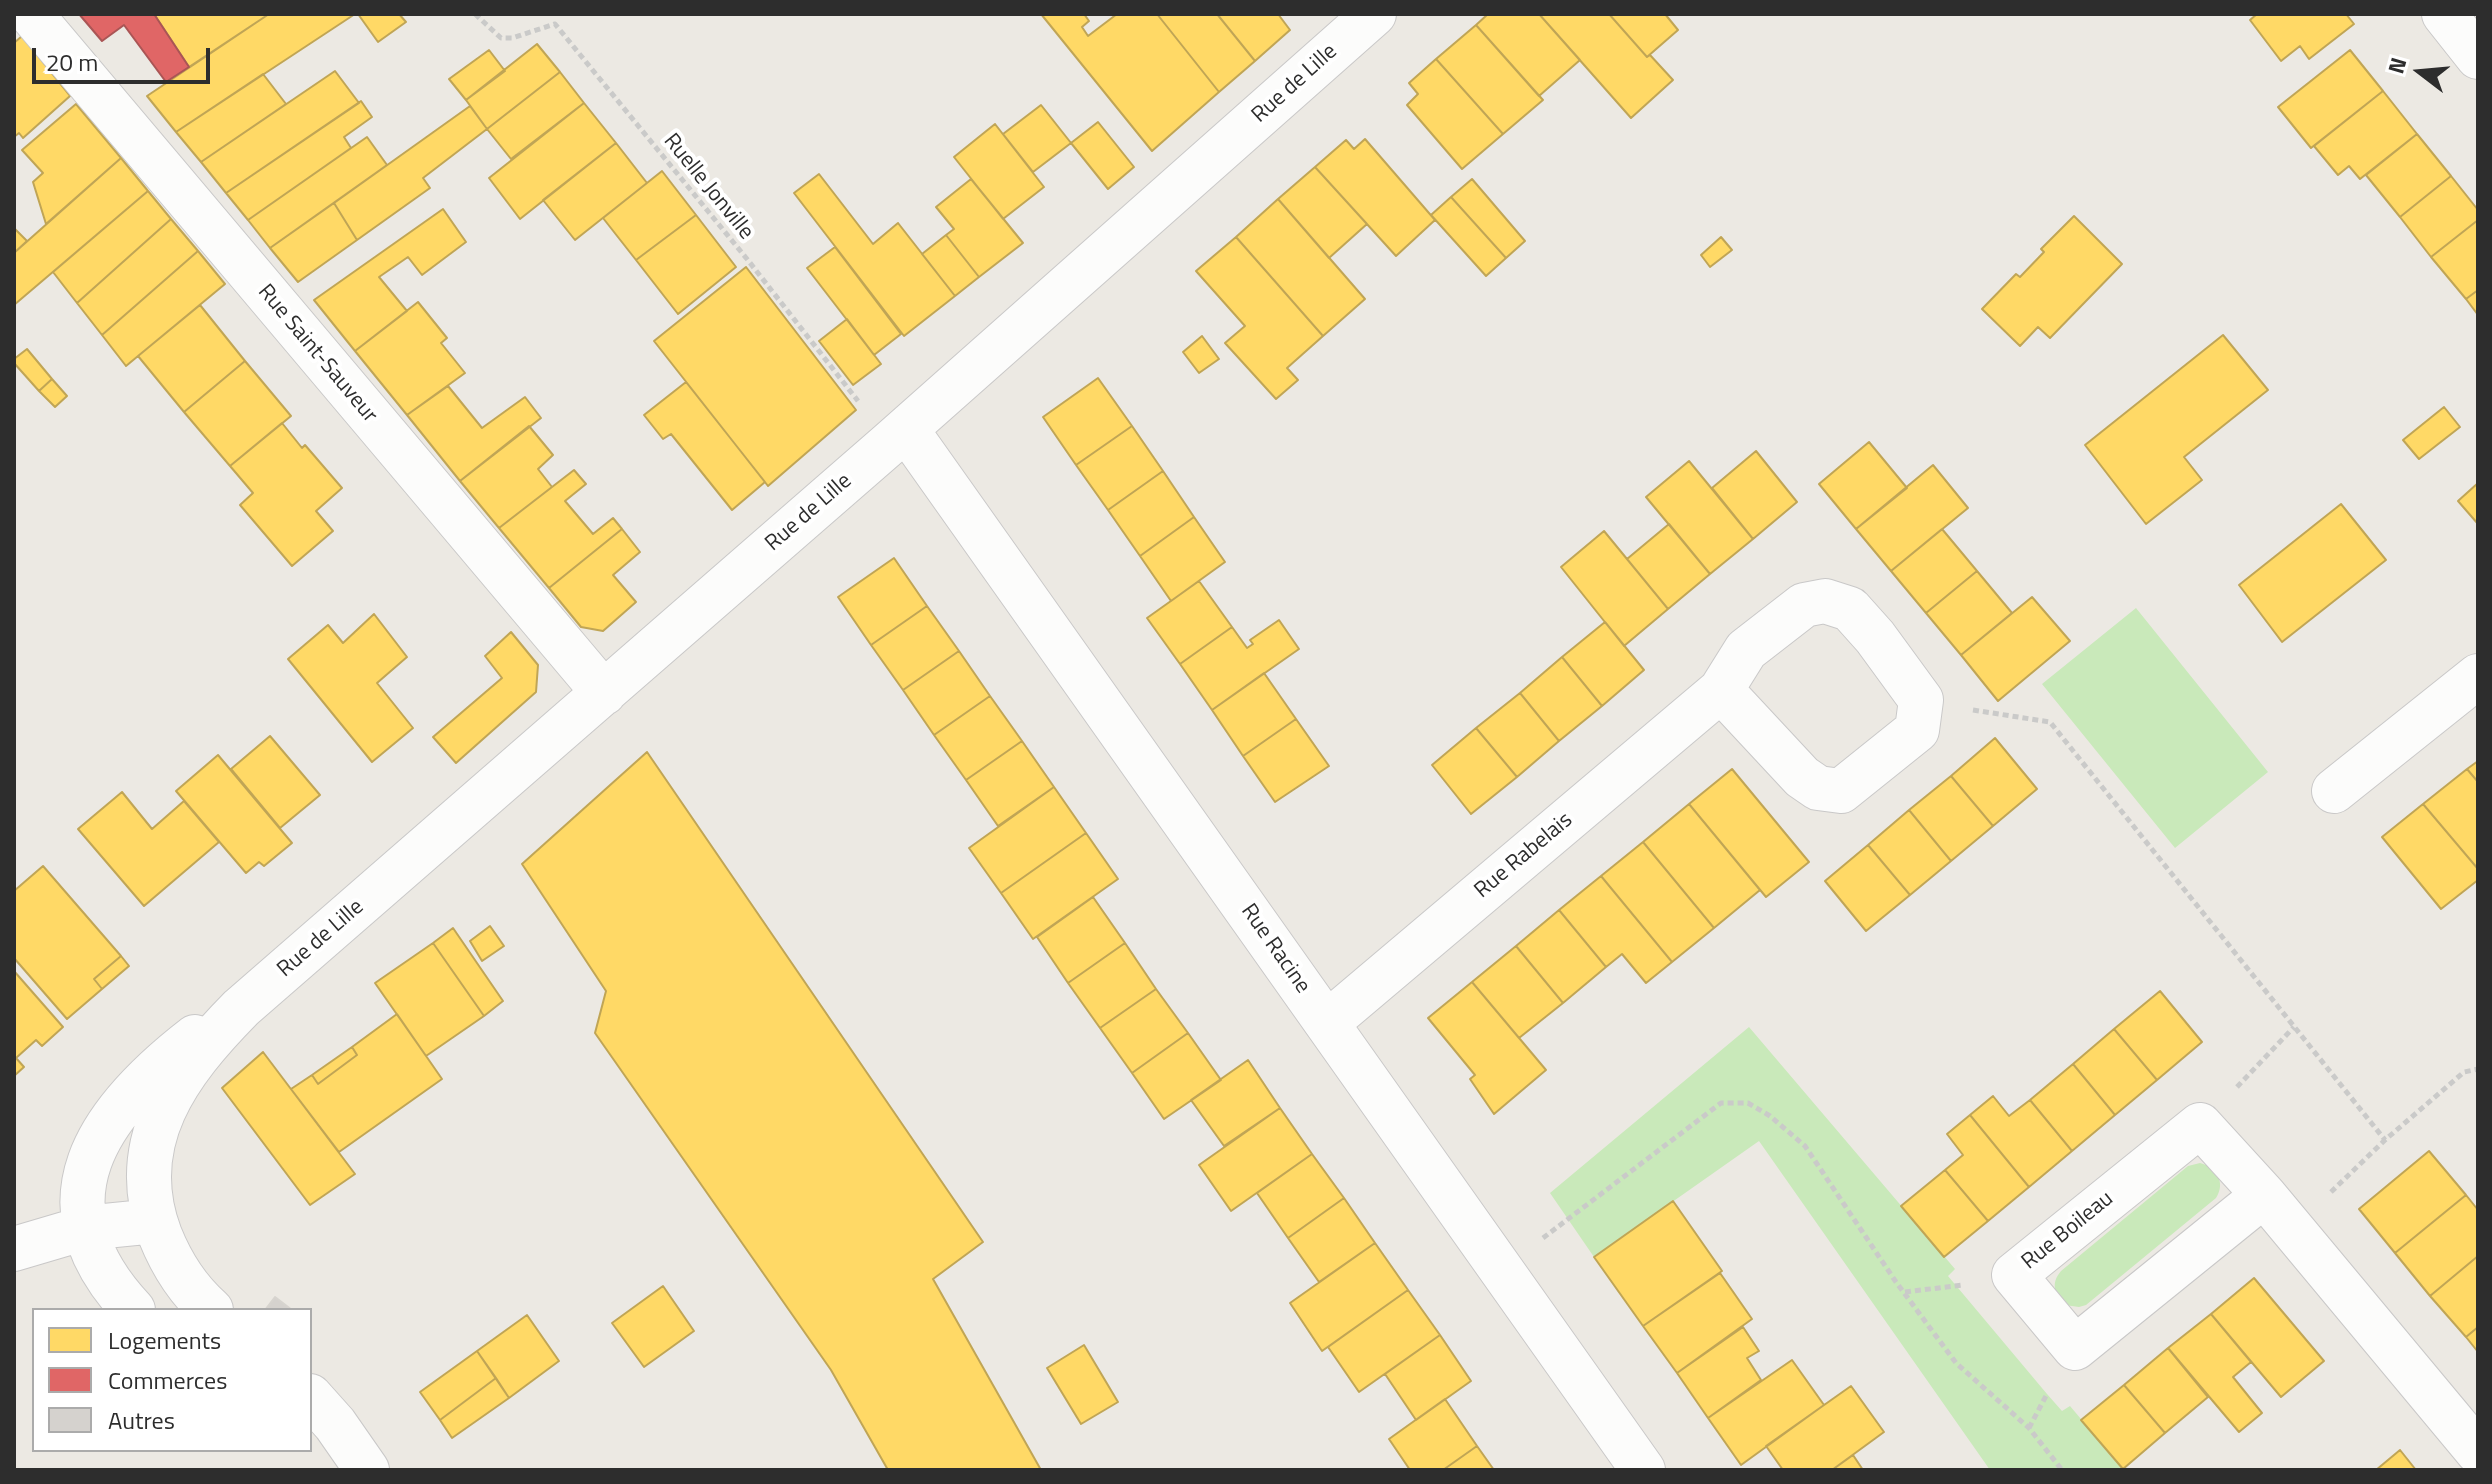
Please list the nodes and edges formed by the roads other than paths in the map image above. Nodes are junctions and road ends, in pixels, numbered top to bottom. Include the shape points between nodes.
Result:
1 (31, 14) edge
2 (1374, 14) edge
3 (2444, 14) edge
4 (2478, 57) edge
5 (898, 436) junction
6 (2478, 676) edge
7 (1721, 690) junction
8 (604, 693) junction
9 (2334, 791) dead end
10 (241, 1008) junction
11 (1327, 1023) junction
12 (2264, 1195) junction
13 (155, 1221) junction
14 (85, 1228) junction
15 (14, 1249) edge
16 (132, 1308) edge
17 (209, 1308) edge
18 (312, 1398) edge
19 (312, 1442) edge
20 (2478, 1452) edge
21 (366, 1470) edge
22 (1643, 1470) edge

1 - 8 street, Rue Saint-Sauveur
2 - 5 street, Rue de Lille
3 - 4 street
5 - 8 street, Rue de Lille
5 - 11 street, Rue Racine
6 - 9 street
7 - 7 street, Rue Rabelais via 1746,650 1804,605 1825,601 1850,609 1921,700 1917,730 1841,791 1818,788 1802,777
7 - 11 street, Rue Rabelais
8 - 10 street, Rue de Lille
10 - 13 street, Rue de Lille via 192,1064 159,1122 147,1175
10 - 14 street, Rue de Lille via 149,1074 103,1131 85,1170
11 - 22 street, Rue Racine
12 - 12 street, Rue Boileau via 2200,1125 2014,1275 2075,1348
12 - 20 street
13 - 14 street
13 - 17 street, Rue de Lille via 184,1282
14 - 15 street
14 - 16 street, Rue de Lille via 100,1266
18 - 21 street
19 - 21 street

